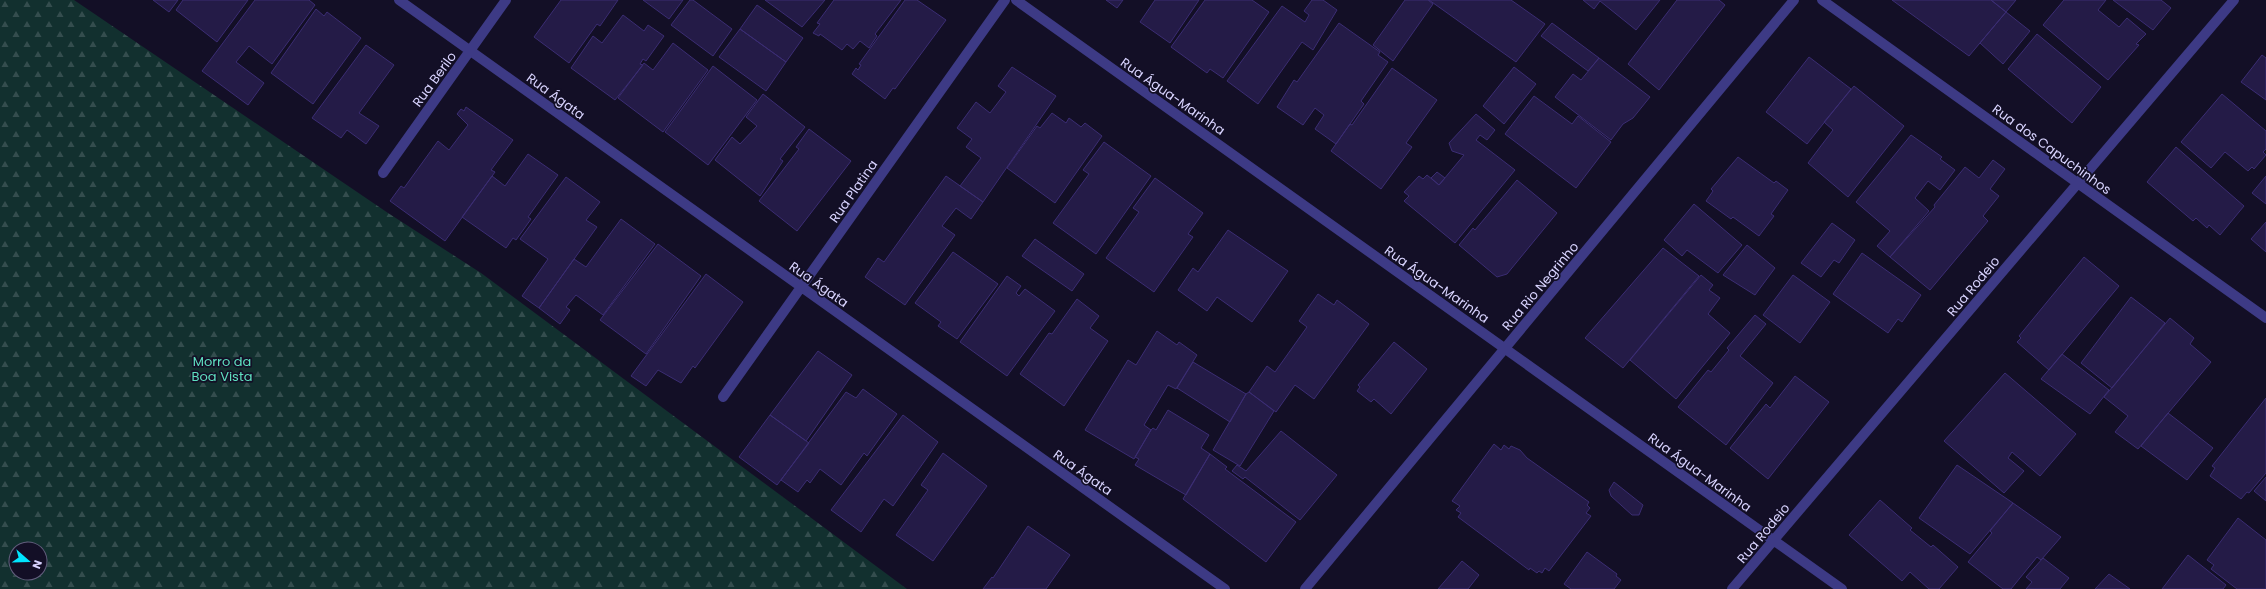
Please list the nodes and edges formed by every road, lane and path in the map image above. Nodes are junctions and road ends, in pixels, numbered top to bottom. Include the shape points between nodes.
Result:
1 (399, 0) edge
2 (506, 0) edge
3 (1005, 0) edge
4 (1016, 0) edge
5 (1794, 0) edge
6 (1822, 0) edge
7 (2234, 0) edge
8 (470, 50) junction
9 (383, 173) dead end
10 (2078, 183) junction
11 (801, 287) junction
12 (2266, 318) edge
13 (1505, 348) junction
14 (723, 398) dead end
15 (1774, 540) junction
16 (1225, 589) edge
17 (1305, 589) edge
18 (1732, 589) edge
19 (1842, 589) edge

1 - 8 street, Rua Ágata
2 - 8 street, Rua Berilo
3 - 11 street, Rua Platina
4 - 13 street, Rua Água-Marinha
5 - 13 street, Rua Rio Negrinho
6 - 10 street, Rua dos Capuchinhos
7 - 10 street, Rua Rodeio
8 - 9 street, Rua Berilo
8 - 11 street, Rua Ágata
10 - 12 street, Rua dos Capuchinhos
10 - 15 street, Rua Rodeio
11 - 14 street, Rua Platina
11 - 16 street, Rua Ágata
13 - 15 street, Rua Água-Marinha
13 - 17 street, Rua Rio Negrinho
15 - 18 street, Rua Rodeio
15 - 19 street, Rua Água-Marinha

